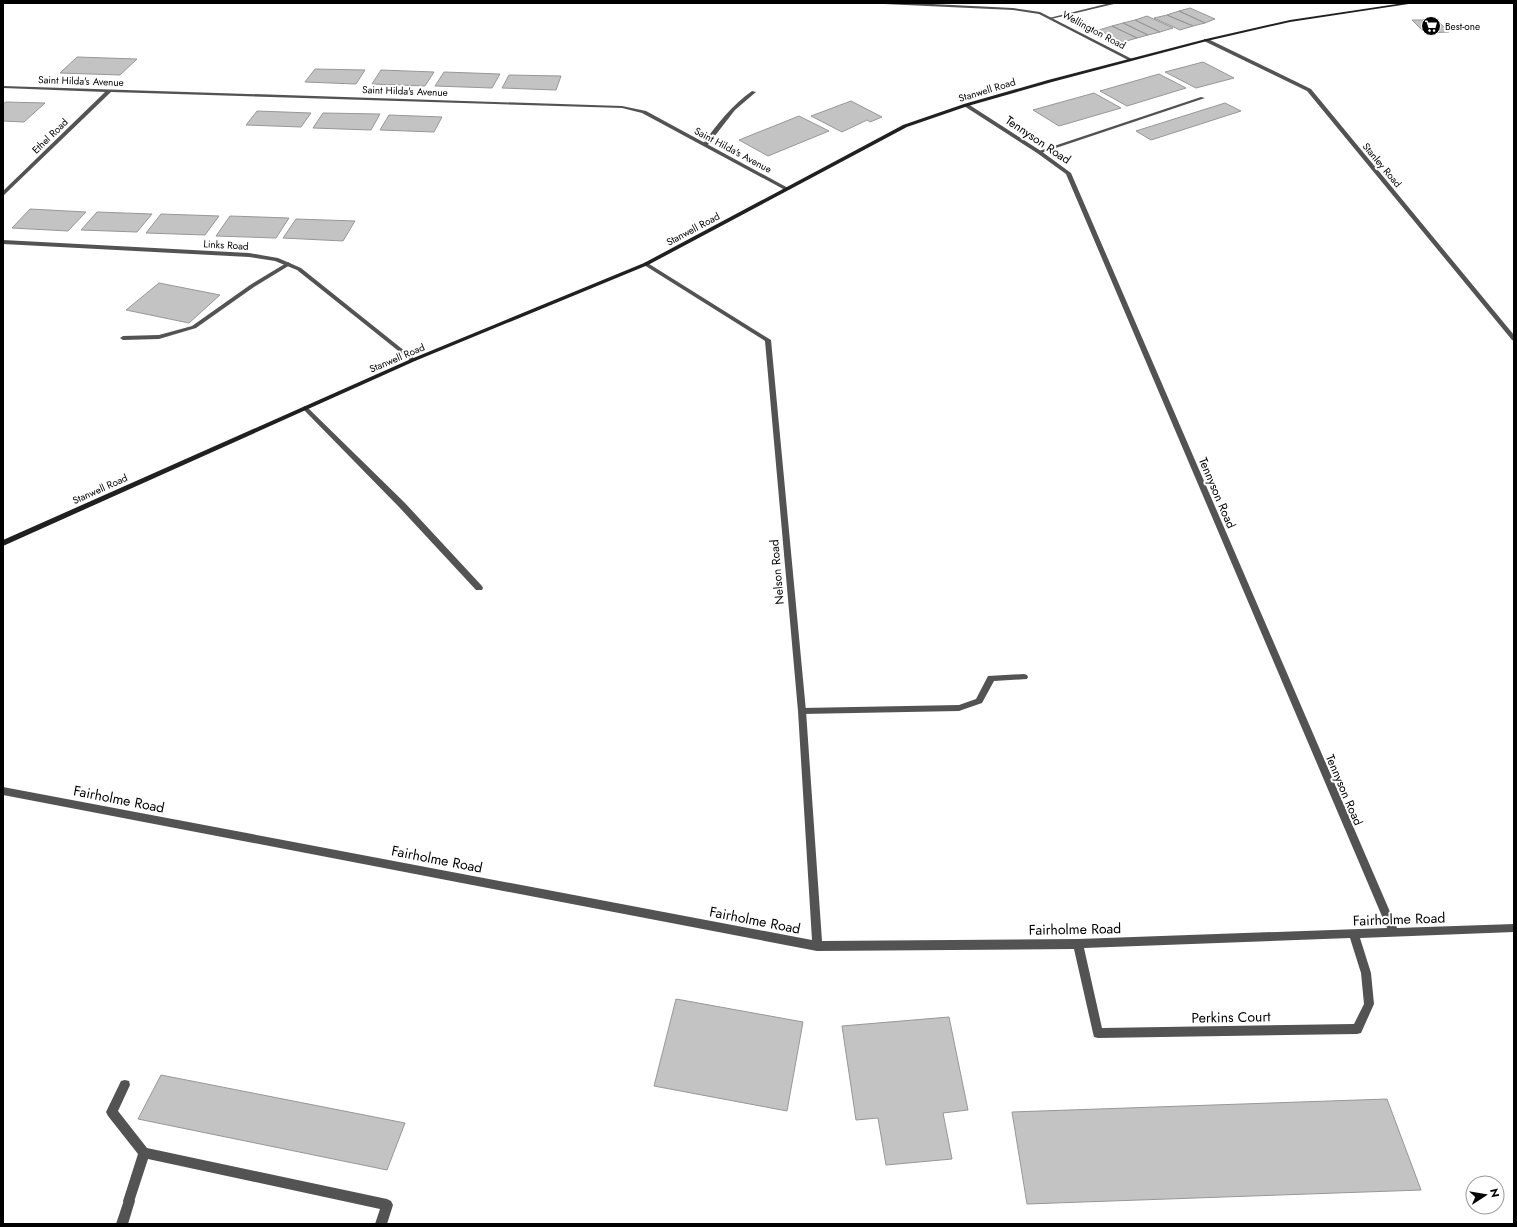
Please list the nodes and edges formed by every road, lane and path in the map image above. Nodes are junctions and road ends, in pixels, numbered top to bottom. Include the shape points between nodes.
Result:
1 (884, 3) edge
2 (1116, 3) edge
3 (1413, 3) edge
4 (1051, 18) junction
5 (1206, 40) junction
6 (1130, 59) junction
7 (3, 87) edge
8 (109, 91) junction
9 (754, 92) dead end
10 (1203, 98) dead end
11 (966, 105) junction
12 (704, 145) junction
13 (1039, 152) junction
14 (786, 189) junction
15 (3, 194) edge
16 (3, 242) edge
17 (288, 264) junction
18 (646, 264) junction
19 (123, 338) dead end
20 (1514, 339) edge
21 (413, 360) junction
22 (305, 408) junction
23 (3, 543) edge
24 (479, 588) dead end
25 (1024, 677) dead end
26 (802, 711) junction
27 (3, 791) edge
28 (1514, 928) edge
29 (1394, 933) junction
30 (1354, 935) junction
31 (1078, 944) junction
32 (817, 946) junction
33 (125, 1086) dead end
34 (144, 1153) junction
35 (122, 1224) edge
36 (380, 1224) edge

1 - 4 street, Wellington Road via 1014,9 1040,13
2 - 4 street
3 - 5 street, Stanwell Road via 1290,21
4 - 6 street, Wellington Road
5 - 6 street, Stanwell Road
5 - 20 street, Stanley Road via 1309,90
6 - 11 street, Stanwell Road
7 - 8 street, Saint Hilda's Avenue
8 - 12 street, Saint Hilda's Avenue via 622,107 644,112
8 - 15 street, Ethel Road
9 - 12 street via 745,97 727,115
10 - 13 street
11 - 13 street, Tennyson Road
11 - 14 street, Stanwell Road via 905,126
12 - 14 street, Saint Hilda's Avenue
13 - 29 street, Tennyson Road via 1068,174
14 - 18 street, Stanwell Road
16 - 17 street, Links Road via 249,255 276,259
17 - 19 street via 194,327 159,337
17 - 21 street, Links Road via 299,269
18 - 21 street, Stanwell Road
18 - 26 street, Nelson Road via 768,340
21 - 22 street, Stanwell Road
22 - 23 street, Stanwell Road
22 - 24 street via 402,505
25 - 26 street via 991,678 978,701 959,708
26 - 32 street, Nelson Road
27 - 32 street, Fairholme Road
28 - 29 street, Fairholme Road
29 - 30 street, Fairholme Road
30 - 31 street, Fairholme Road
30 - 31 street, Perkins Court via 1366,973 1370,1004 1357,1029 1098,1034
31 - 32 street, Fairholme Road
33 - 34 street via 112,1112
34 - 35 street
34 - 36 street via 387,1205

